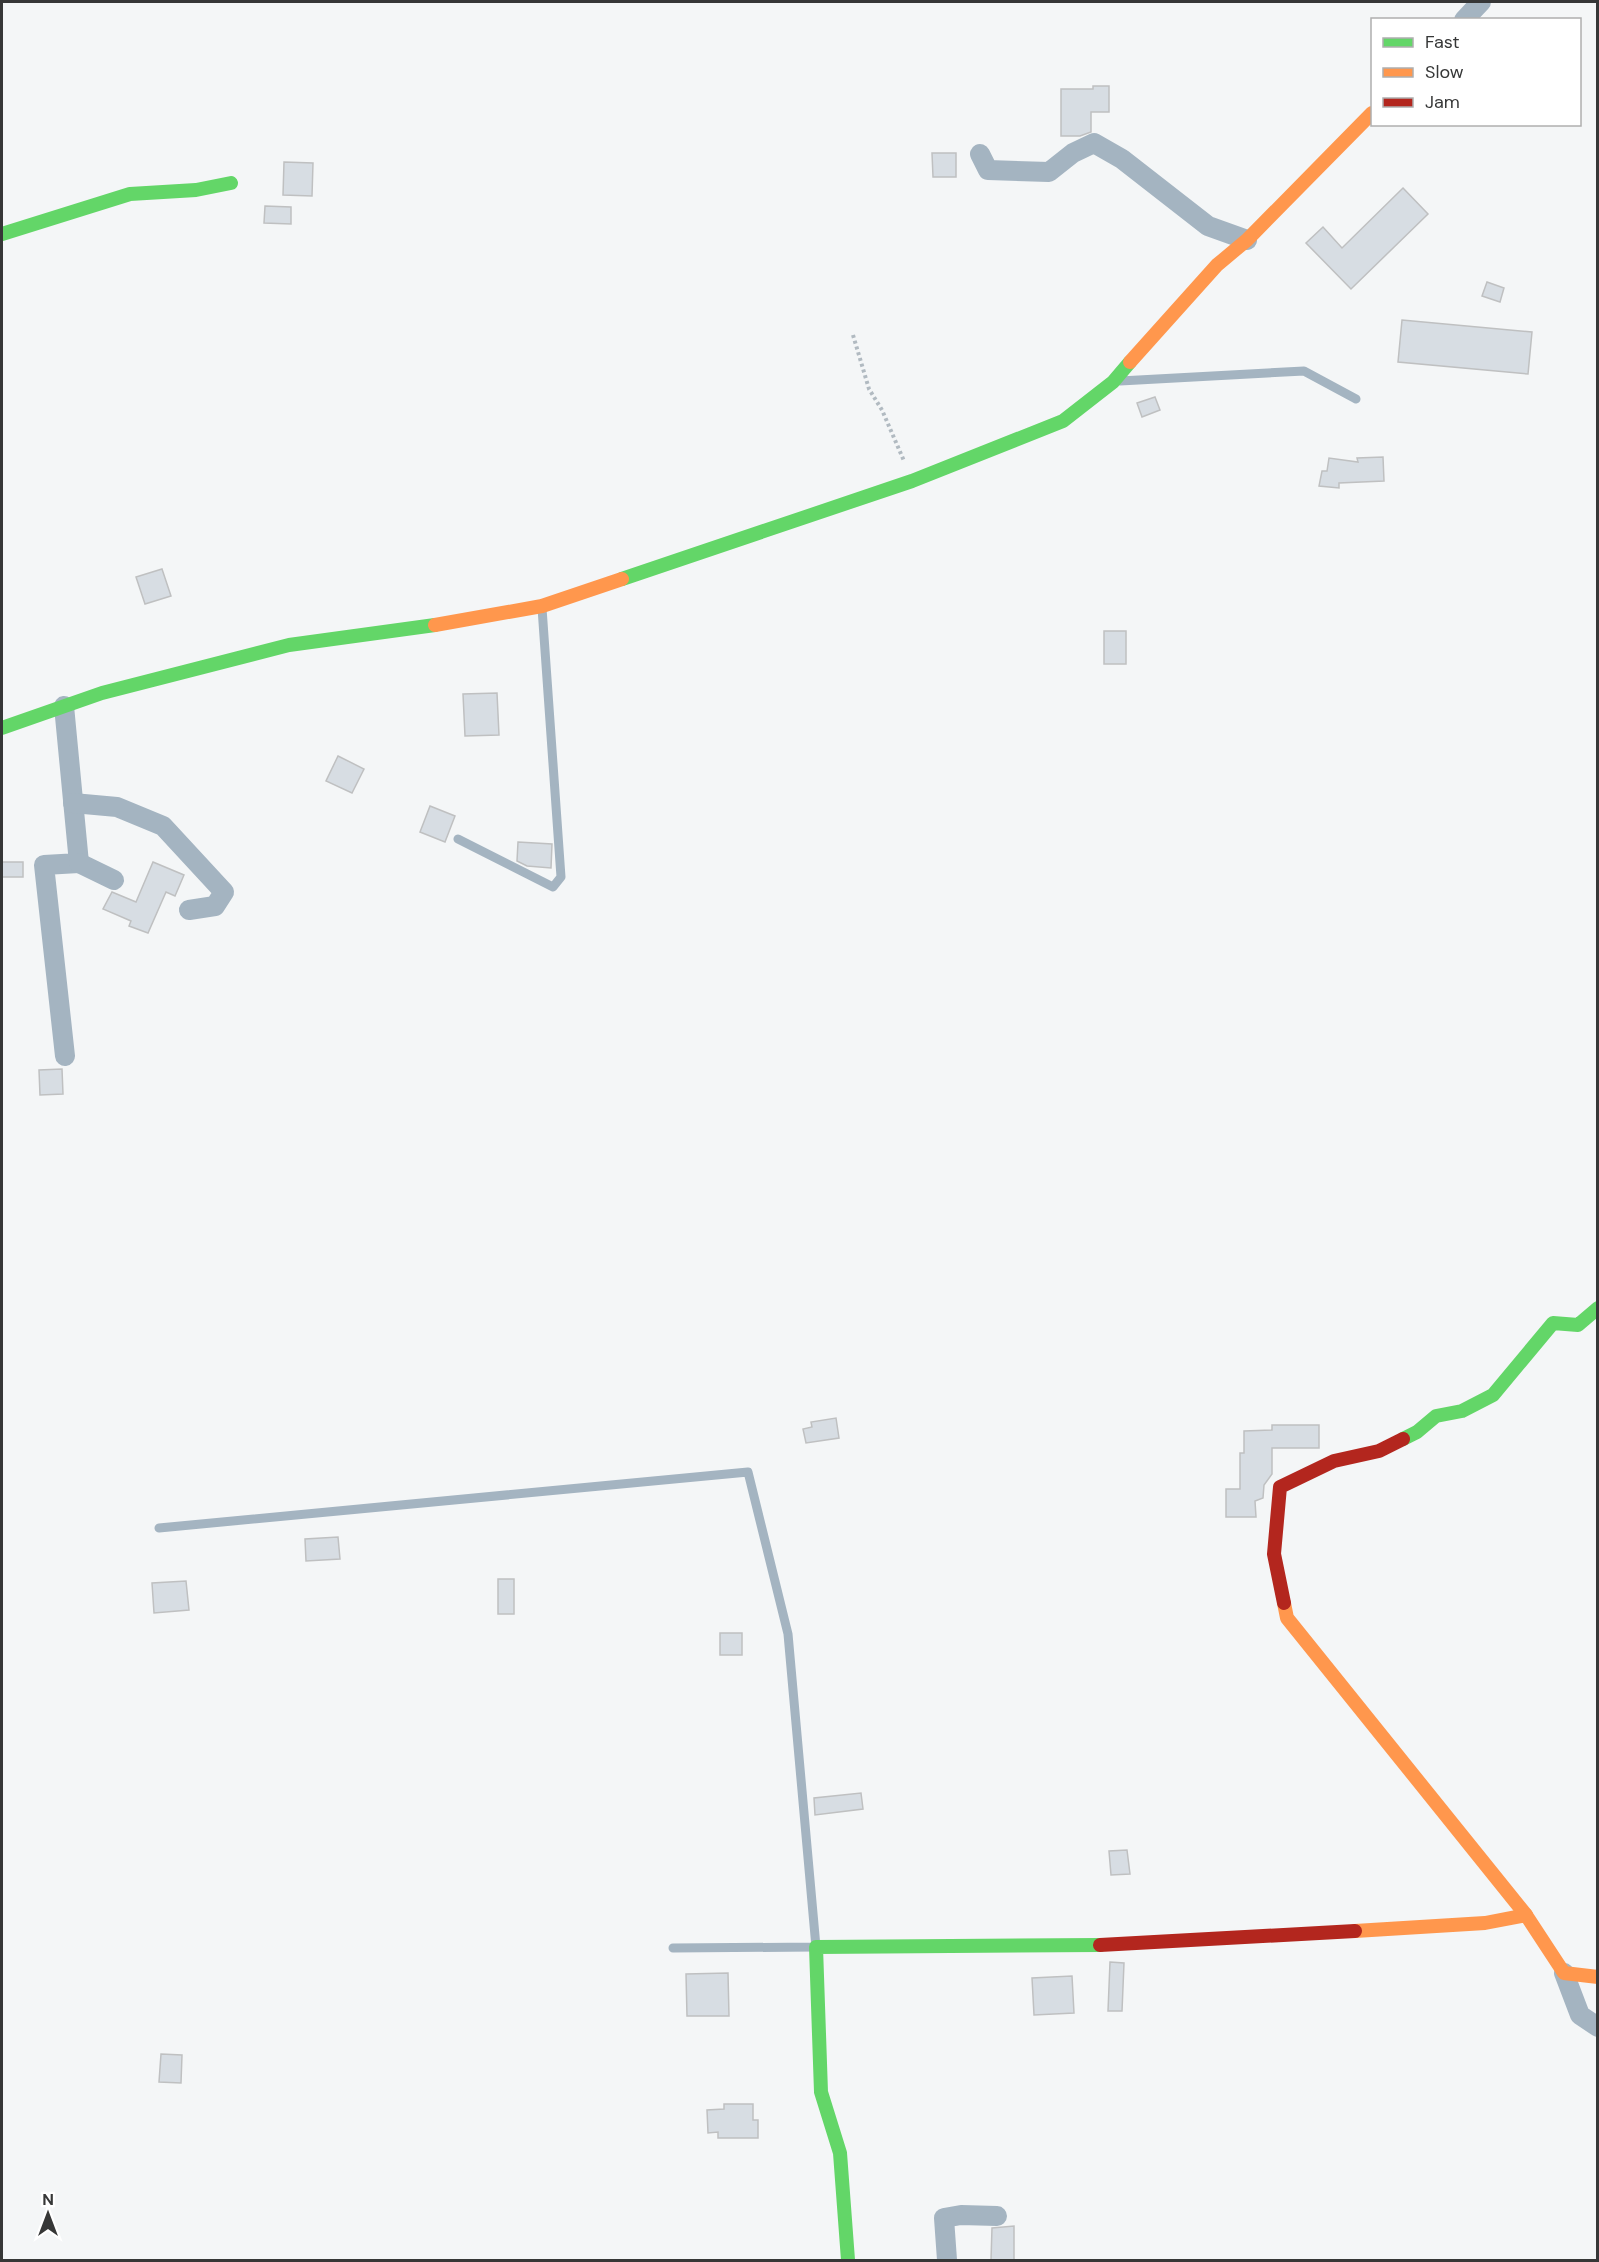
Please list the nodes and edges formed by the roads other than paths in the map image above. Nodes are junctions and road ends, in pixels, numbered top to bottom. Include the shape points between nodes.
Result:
1 (1476, 3) edge
2 (1465, 18) edge
3 (1371, 114) edge
4 (980, 154) dead end
5 (231, 183) dead end
6 (2, 234) edge
7 (1247, 240) junction
8 (1113, 382) junction
9 (1356, 399) dead end
10 (542, 606) junction
11 (64, 706) junction
12 (2, 728) edge
13 (73, 803) junction
14 (458, 839) dead end
15 (79, 863) junction
16 (114, 880) dead end
17 (189, 910) dead end
18 (65, 1056) dead end
19 (1598, 1308) edge
20 (159, 1528) dead end
21 (1526, 1915) junction
22 (816, 1947) junction
23 (673, 1948) dead end
24 (1564, 1972) junction
25 (1598, 1977) edge
26 (1598, 2027) edge
27 (997, 2216) dead end
28 (848, 2260) edge
29 (947, 2260) edge

1 - 2 street
3 - 7 street
4 - 7 street via 988,170 1049,172 1094,143 1122,159 1208,226
5 - 6 street via 196,190 130,194
7 - 8 street via 1216,266
8 - 9 lane via 1304,370
8 - 10 street via 1064,421 912,481
10 - 11 street via 471,620 289,645
10 - 14 lane via 561,877 554,887
11 - 12 street
11 - 13 street
13 - 15 street
13 - 17 street via 117,807 163,826 224,892 215,906
15 - 16 street
15 - 18 street via 44,865
19 - 21 street via 1578,1325 1553,1323 1493,1395 1461,1410 1436,1416 1417,1432 1379,1451 1334,1461 1280,1487 1274,1554 1287,1618
20 - 22 lane via 748,1472 788,1634
21 - 22 street via 1485,1923 1122,1945
21 - 24 street
22 - 23 lane
22 - 28 street via 821,2092 840,2153
24 - 25 street
24 - 26 street via 1580,2015
27 - 29 street via 944,2218

